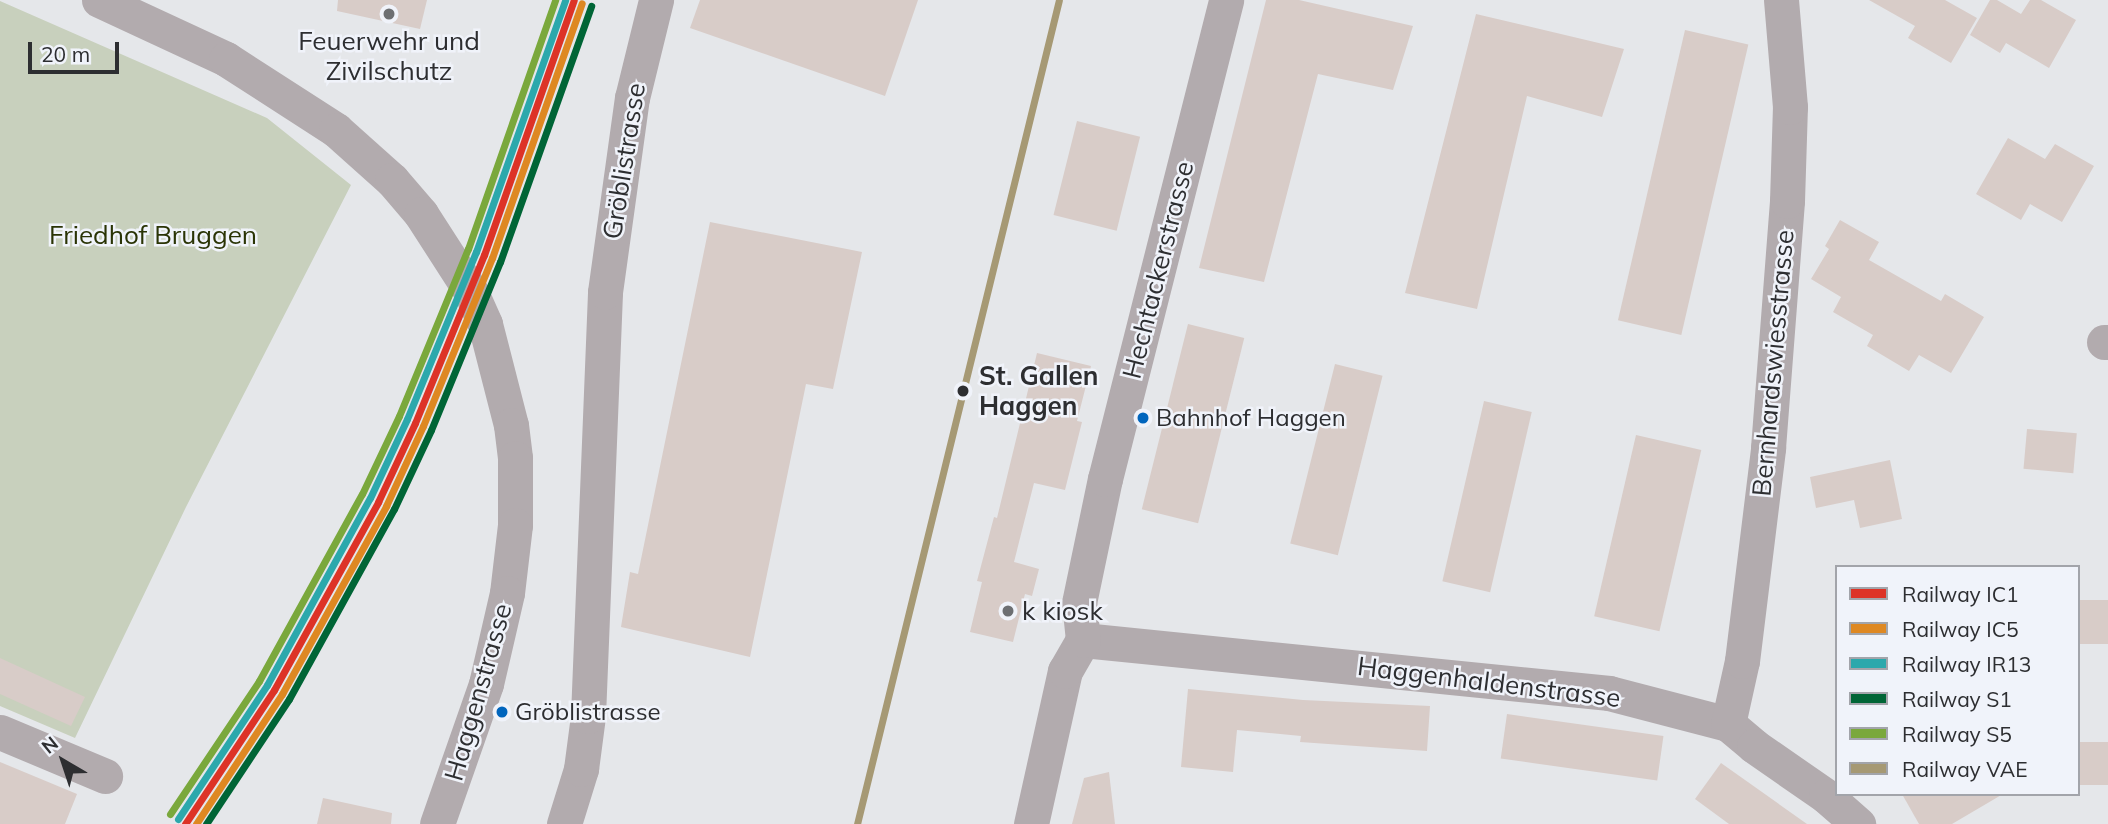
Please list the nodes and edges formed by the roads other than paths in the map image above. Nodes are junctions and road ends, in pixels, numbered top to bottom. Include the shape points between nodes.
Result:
1 (99, 0) edge
2 (656, 0) edge
3 (1226, 0) edge
4 (1781, 0) edge
5 (1083, 640) junction
6 (1728, 724) junction
7 (0, 732) edge
8 (105, 776) dead end
9 (437, 824) edge
10 (564, 824) edge
11 (1031, 824) edge
12 (1858, 824) edge

1 - 9 street, Haggenstrasse via 226,59 336,130 392,180 421,214 470,290 485,324 511,425 514,536 507,593 486,684
2 - 10 street, Gröblistrasse via 632,98 605,292 588,716 581,769
3 - 5 street, Hechtackerstrasse via 1105,479 1079,603
4 - 6 street, Bernhardswiesstrasse via 1790,107 1787,201 1768,448 1742,661
5 - 6 street, Haggenhaldenstrasse via 1574,687
5 - 11 street via 1065,671
6 - 12 street, Haggenhaldenstrasse
7 - 8 street

